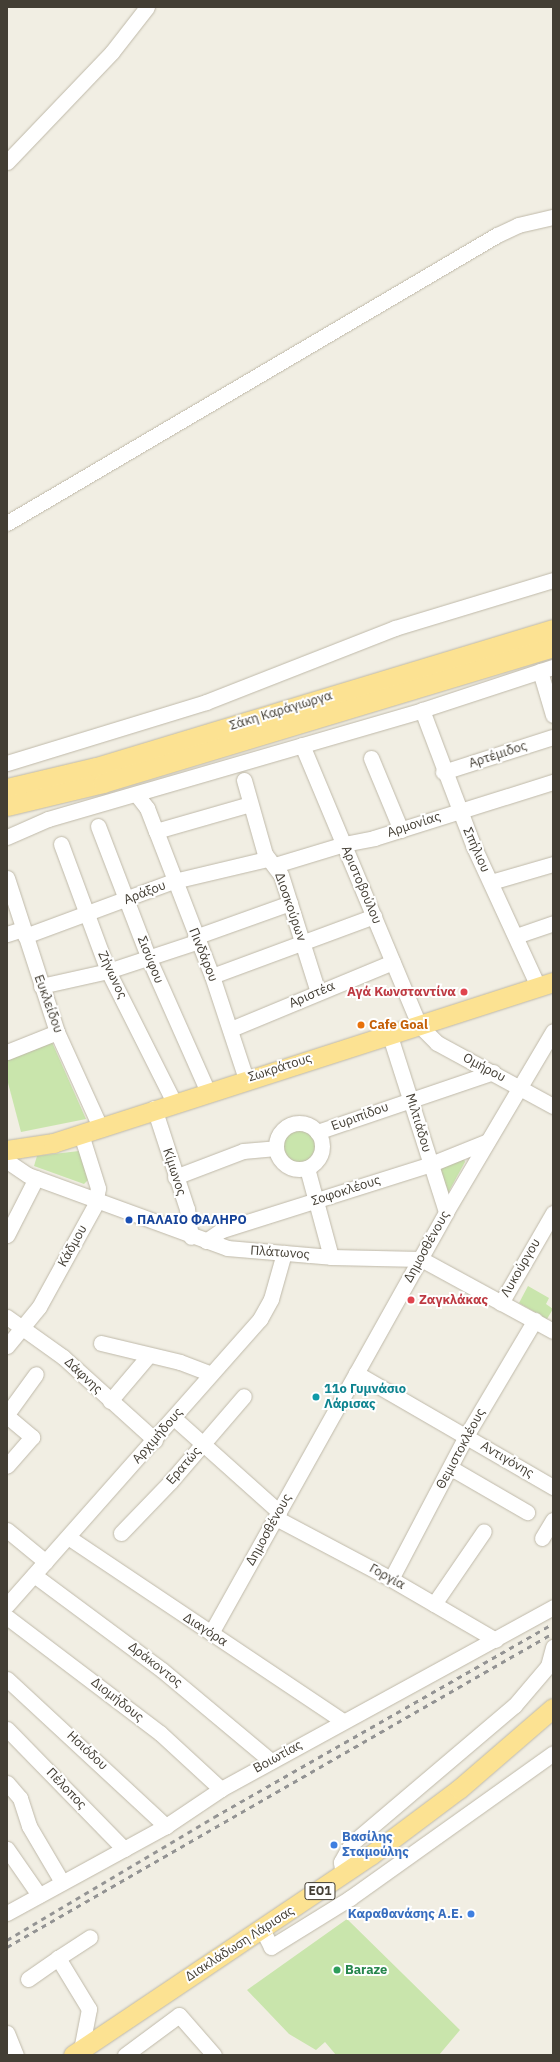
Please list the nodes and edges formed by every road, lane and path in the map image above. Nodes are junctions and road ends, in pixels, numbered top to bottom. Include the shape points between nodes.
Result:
1 (147, 7) edge
2 (7, 162) edge
3 (553, 218) edge
4 (7, 523) edge
5 (553, 580) edge
6 (553, 629) edge
7 (553, 647) edge
8 (547, 669) edge
9 (422, 710) junction
10 (553, 715) edge
11 (553, 737) edge
12 (302, 745) junction
13 (371, 758) dead end
14 (7, 763) edge
15 (443, 772) junction
16 (244, 780) dead end
17 (553, 782) edge
18 (7, 788) edge
19 (136, 794) junction
20 (250, 804) junction
21 (7, 806) edge
22 (460, 811) junction
23 (98, 826) dead end
24 (401, 830) junction
25 (156, 831) junction
26 (7, 837) edge
27 (61, 844) dead end
28 (344, 844) junction
29 (271, 862) junction
30 (552, 868) edge
31 (7, 878) edge
32 (174, 881) junction
33 (490, 882) junction
34 (126, 900) junction
35 (290, 903) junction
36 (86, 915) junction
37 (374, 916) junction
38 (553, 923) edge
39 (23, 932) junction
40 (7, 934) edge
41 (516, 936) junction
42 (196, 939) junction
43 (302, 941) junction
44 (149, 959) junction
45 (393, 962) junction
46 (108, 971) junction
47 (212, 976) junction
48 (546, 984) edge
49 (41, 986) junction
50 (318, 992) junction
51 (419, 1025) junction
52 (231, 1029) junction
53 (553, 1031) edge
54 (57, 1032) junction
55 (389, 1033) junction
56 (7, 1052) edge
57 (493, 1072) junction
58 (246, 1079) junction
59 (520, 1087) junction
60 (208, 1092) junction
61 (410, 1099) junction
62 (174, 1102) junction
63 (553, 1106) edge
64 (154, 1108) junction
65 (100, 1127) junction
66 (317, 1132) junction
67 (81, 1134) junction
68 (488, 1141) junction
69 (276, 1148) junction
70 (7, 1150) edge
71 (7, 1161) edge
72 (431, 1164) junction
73 (307, 1168) junction
74 (175, 1177) junction
75 (36, 1178) junction
76 (96, 1201) junction
77 (316, 1201) junction
78 (446, 1212) junction
79 (553, 1213) edge
80 (7, 1235) edge
81 (191, 1236) junction
82 (206, 1241) junction
83 (284, 1253) junction
84 (331, 1257) junction
85 (421, 1260) junction
86 (502, 1303) junction
87 (7, 1317) edge
88 (535, 1320) junction
89 (23, 1328) junction
90 (553, 1331) edge
91 (101, 1343) dead end
92 (7, 1346) edge
93 (149, 1355) junction
94 (36, 1374) dead end
95 (212, 1374) junction
96 (356, 1374) junction
97 (244, 1396) dead end
98 (110, 1401) junction
99 (7, 1415) edge
100 (174, 1418) junction
101 (466, 1436) junction
102 (154, 1440) junction
103 (202, 1444) junction
104 (7, 1466) edge
105 (451, 1468) junction
106 (553, 1487) edge
107 (527, 1512) dead end
108 (277, 1515) junction
109 (553, 1520) edge
110 (7, 1530) edge
111 (484, 1531) dead end
112 (121, 1533) dead end
113 (68, 1538) junction
114 (542, 1538) dead end
115 (46, 1562) junction
116 (34, 1575) junction
117 (391, 1578) junction
118 (434, 1604) junction
119 (7, 1605) edge
120 (553, 1607) edge
121 (7, 1617) edge
122 (211, 1633) junction
123 (496, 1640) junction
124 (553, 1647) edge
125 (7, 1679) edge
126 (553, 1708) edge
127 (343, 1721) junction
128 (7, 1729) edge
129 (553, 1753) edge
130 (271, 1761) junction
131 (7, 1783) edge
132 (221, 1789) junction
133 (166, 1826) junction
134 (7, 1849) edge
135 (124, 1849) junction
136 (343, 1875) junction
137 (62, 1882) junction
138 (39, 1895) junction
139 (7, 1913) edge
140 (262, 1929) junction
141 (90, 1937) dead end
142 (58, 1958) junction
143 (28, 1979) dead end
144 (7, 2033) edge
145 (77, 2052) edge
146 (16, 2055) edge
147 (125, 2055) edge
148 (214, 2055) edge

1 - 2 street via 112,52
3 - 4 street via 518,226 492,238
5 - 14 street via 395,628 206,702
6 - 18 main road, Σάκη Καράγιωργα via 96,767
7 - 21 main road, Σάκη Καράγιωργα via 103,783
8 - 9 street
8 - 10 street
9 - 12 street
9 - 15 street, Σπήλιου
11 - 15 street, Αρτέμιδος
12 - 19 street
12 - 28 street, Αριστοβούλου
13 - 24 street
15 - 22 street, Σπήλιου
16 - 20 street, Διοσκούρων
17 - 22 street, Αρμονίας
19 - 25 street, Πινδάρου via 146,808
19 - 26 street via 33,824
20 - 25 street
20 - 29 street, Διοσκούρων
22 - 24 street, Αρμονίας
22 - 33 street, Σπήλιου
23 - 34 street, Σισύφου
24 - 28 street, Αρμονίας
25 - 32 street, Πινδάρου
27 - 36 street, Ζήνωνος
28 - 29 street, Αρμονίας
28 - 37 street, Αριστοβούλου
29 - 32 street, Αράξου
29 - 35 street, Διοσκούρων
30 - 33 street
31 - 39 street, Ευκλείδου
32 - 34 street, Αράξου
32 - 42 street, Πινδάρου
33 - 41 street, Σπήλιου
34 - 36 street, Αράξου
34 - 44 street, Σισύφου
35 - 42 street
35 - 43 street, Διοσκούρων
36 - 39 street, Αράξου
36 - 46 street, Ζήνωνος
37 - 43 street
37 - 45 street, Αριστοβούλου
38 - 41 street
39 - 40 street, Αράξου
39 - 49 street, Ευκλείδου
41 - 48 street, Σπήλιου
42 - 44 street
42 - 47 street, Πινδάρου
43 - 47 street
43 - 50 street, Διοσκούρων
44 - 46 street
44 - 60 street, Σισύφου
45 - 50 street, Αριστέα
45 - 51 street, Αριστοβούλου
46 - 49 street
46 - 62 street, Ζήνωνος
47 - 52 street, Πινδάρου
48 - 51 main road, Σωκράτους
49 - 54 street, Ευκλείδου
50 - 52 street, Αριστέα
51 - 55 main road, Σωκράτους
51 - 57 street, Ομήρου via 437,1043
52 - 58 street, Πινδάρου
53 - 59 street, Δημοσθένους
54 - 56 street
54 - 65 street, Ευκλείδου
55 - 58 main road, Σωκράτους
55 - 61 street, Μιλτιάδου
57 - 59 street, Ομήρου
57 - 61 street, Ευριπίδου
58 - 60 main road, Σωκράτους
59 - 63 street, Ομήρου
59 - 68 street, Δημοσθένους
60 - 62 main road, Σωκράτους
61 - 66 street, Ευριπίδου
61 - 72 street, Μιλτιάδου
62 - 64 main road, Σωκράτους
64 - 65 main road, Σωκράτους
64 - 74 street, Κίμωνος
65 - 67 main road, Σωκράτους
66 - 69 street via 303,1124 290,1125 279,1133
66 - 73 street via 322,1150 319,1158
67 - 70 main road, Σωκράτους via 43,1145
67 - 76 street, Κάδμου via 96,1181
68 - 72 street, Σοφοκλέους
68 - 78 street, Δημοσθένους
69 - 73 street via 279,1159 288,1167
69 - 74 street via 243,1151
71 - 75 street, Πλάτωνος
72 - 77 street, Σοφοκλέους
72 - 78 street, Μιλτιάδου
73 - 77 street
74 - 81 street, Κίμωνος via 187,1209
75 - 76 street, Πλάτωνος
75 - 80 street
76 - 81 street, Πλάτωνος
76 - 89 street, Κάδμου via 39,1307
77 - 82 street, Σοφοκλέους via 217,1232
77 - 84 street
78 - 85 street, Δημοσθένους
79 - 86 street, Λυκούργου
81 - 82 street, Πλάτωνος
82 - 83 street, Πλάτωνος via 235,1250
83 - 84 street, Πλάτωνος
83 - 95 street, Αρχιμήδους via 264,1314
84 - 85 street, Πλάτωνος
85 - 86 street, Πλάτωνος
85 - 96 street, Δημοσθένους
86 - 88 street, Πλάτωνος
87 - 89 street, Δάφνης
88 - 90 street, Πλάτωνος
88 - 101 street, Θεμιστοκλέους
89 - 92 street, Κάδμου
89 - 98 street, Δάφνης via 63,1357
91 - 93 street
93 - 95 street
93 - 98 street
94 - 99 street
95 - 100 street, Αρχιμήδους
96 - 101 street, Αντιγόνης
96 - 108 street, Δημοσθένους
97 - 103 street, Ερατώς
98 - 102 street, Δάφνης
99 - 104 street via 32,1437
100 - 102 street, Αρχιμήδους
100 - 103 street, Γοργία
101 - 105 street, Θεμιστοκλέους
101 - 106 street, Αντιγόνης
102 - 113 street, Αρχιμήδους
103 - 108 street, Γοργία
103 - 112 street, Ερατώς
105 - 107 street
105 - 117 street, Θεμιστοκλέους
108 - 117 street, Γοργία
108 - 122 street, Δημοσθένους
109 - 114 street
110 - 115 street
111 - 118 street
113 - 115 street, Αρχιμήδους
113 - 122 street, Διαγόρα
115 - 116 street, Αρχιμήδους
116 - 119 street, Αρχιμήδους
116 - 130 street, Δράκοντος via 162,1670
117 - 118 street, Γοργία
118 - 123 street, Γοργία
120 - 123 street, Βοιωτίας
121 - 132 street, Διομήδους via 154,1729
122 - 127 street, Διαγόρα
123 - 127 street, Βοιωτίας
124 - 136 street via 548,1666 514,1706 351,1844 341,1862
125 - 133 street, Ησιόδου
126 - 136 main road, Διακλάδωση Λάρισας / ΕΟ1 via 430,1812
127 - 130 street, Βοιωτίας
128 - 135 street, Πέλοπος
129 - 140 street via 350,1898 271,1947
130 - 132 street, Βοιωτίας
131 - 137 street via 20,1798 29,1826
132 - 133 street, Βοιωτίας
133 - 135 street, Βοιωτίας
134 - 138 street
135 - 137 street, Βοιωτίας
136 - 140 main road, Διακλάδωση Λάρισας / ΕΟ1
137 - 138 street, Βοιωτίας
138 - 139 street, Βοιωτίας
140 - 145 main road, Διακλάδωση Λάρισας / ΕΟ1
141 - 142 street
142 - 143 street
142 - 145 street via 89,2009
144 - 146 street
147 - 148 street via 179,2015

